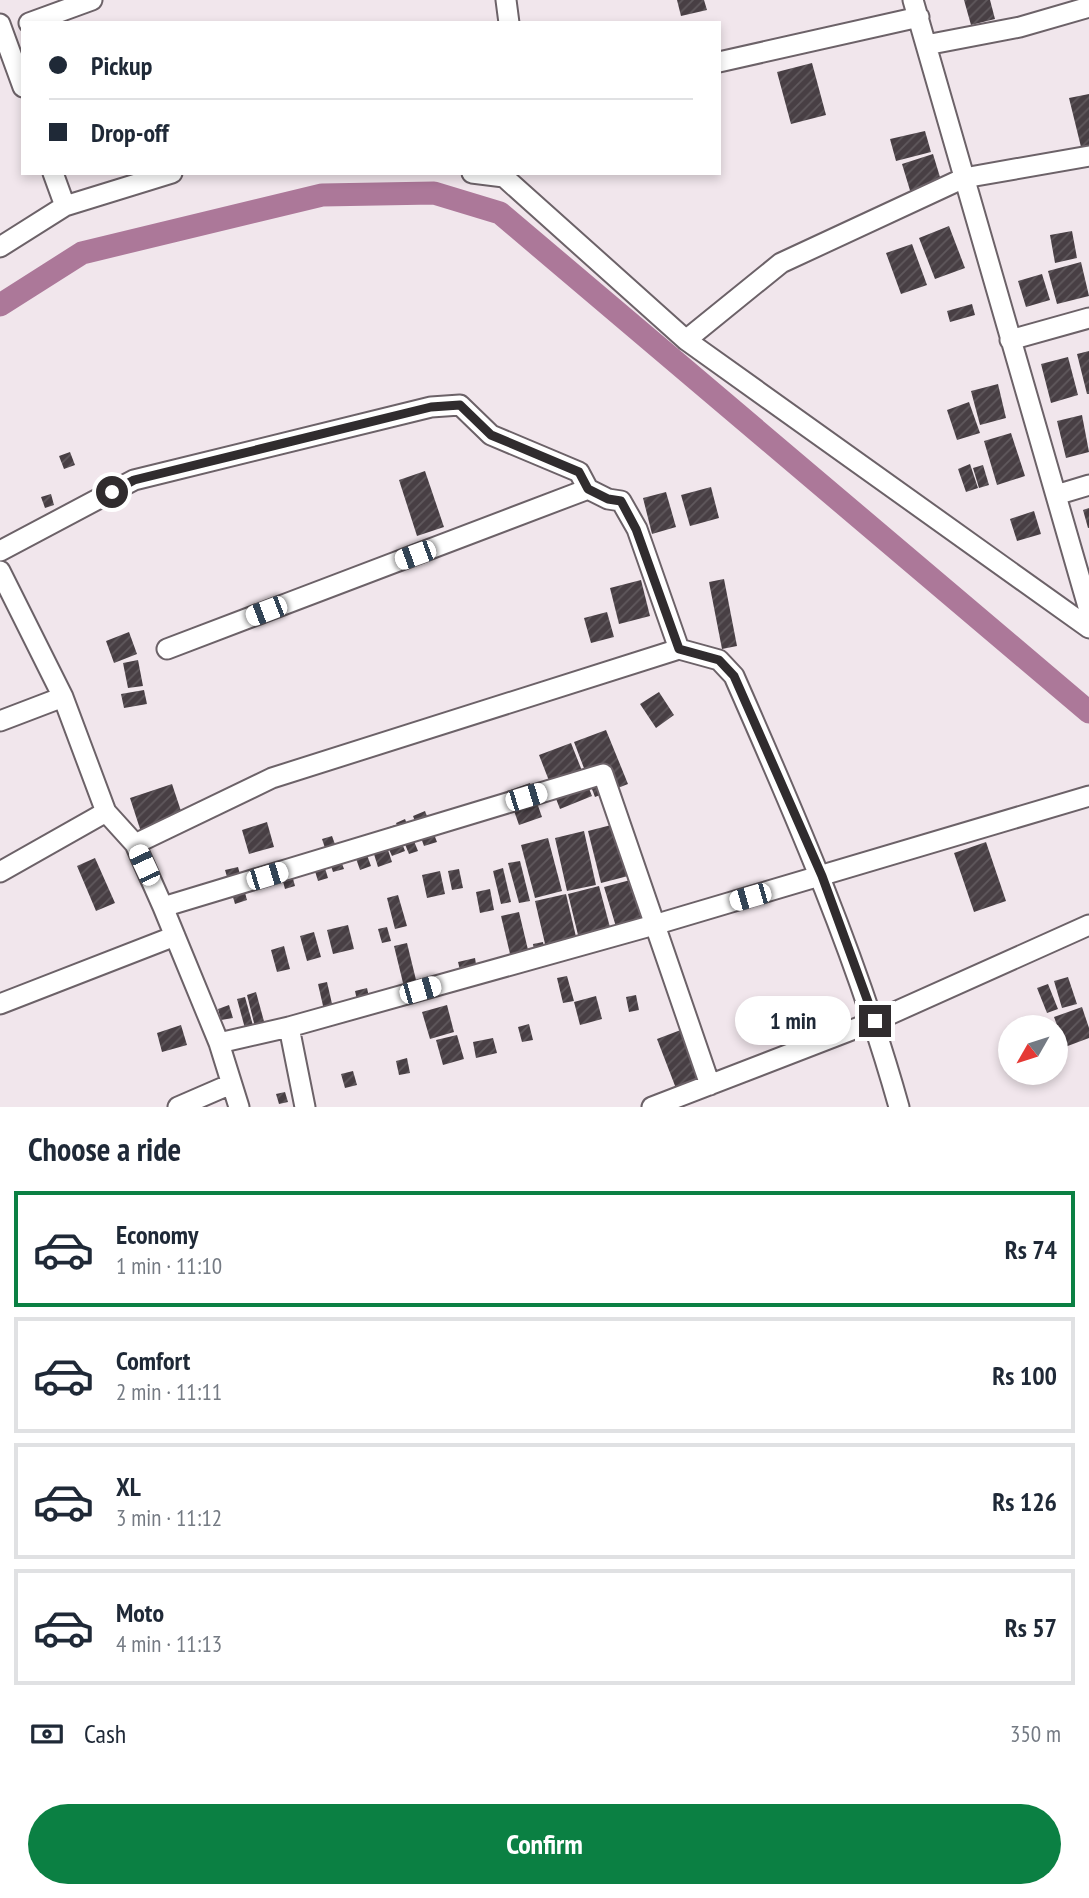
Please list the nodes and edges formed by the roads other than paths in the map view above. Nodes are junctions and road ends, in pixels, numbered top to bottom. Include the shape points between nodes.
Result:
1 (92, 0) edge
2 (506, 0) edge
3 (1089, 7) edge
4 (916, 9) edge
5 (35, 21) edge
6 (509, 21) edge
7 (21, 25) edge
8 (1, 30) edge
9 (926, 45) junction
10 (721, 61) edge
11 (21, 82) edge
12 (1089, 156) edge
13 (55, 175) edge
14 (166, 175) edge
15 (505, 175) edge
16 (964, 178) junction
17 (65, 206) junction
18 (0, 247) edge
19 (1089, 318) edge
20 (686, 340) junction
21 (1010, 340) junction
22 (1089, 485) edge
23 (588, 489) junction
24 (1056, 495) junction
25 (0, 551) edge
26 (0, 571) edge
27 (1089, 610) edge
28 (1089, 628) edge
29 (167, 649) dead end
30 (679, 649) junction
31 (63, 698) junction
32 (0, 721) edge
33 (1089, 796) edge
34 (106, 812) junction
35 (135, 844) junction
36 (0, 872) edge
37 (822, 876) junction
38 (163, 907) junction
39 (654, 925) junction
40 (1089, 925) edge
41 (175, 936) junction
42 (0, 1004) edge
43 (875, 1021) junction
44 (289, 1027) junction
45 (219, 1043) junction
46 (231, 1084) junction
47 (710, 1085) junction
48 (178, 1107) edge
49 (239, 1107) edge
50 (304, 1107) edge
51 (652, 1107) edge
52 (899, 1107) edge

1 - 5 street
2 - 6 street
3 - 9 street via 1020,27
4 - 9 street
4 - 10 street
7 - 8 street
8 - 11 street
9 - 16 street
12 - 16 street
13 - 17 street
14 - 17 street
15 - 20 street
16 - 20 street via 781,262
16 - 21 street
17 - 18 street
19 - 21 street
20 - 28 street
21 - 24 street
22 - 24 street
23 - 25 street via 579,472 491,435 460,405 431,407 134,480
23 - 29 street
23 - 30 street via 626,506
24 - 27 street
26 - 31 street
30 - 35 street via 272,778
30 - 37 street via 719,660 734,676
31 - 32 street
31 - 34 street
33 - 37 street
34 - 35 street
34 - 36 street
35 - 38 street
37 - 39 street
37 - 43 street
38 - 39 street via 603,774
38 - 41 street
39 - 44 street
39 - 47 street
40 - 43 street
41 - 42 street
41 - 45 street
43 - 47 street
43 - 52 street
44 - 45 street
44 - 50 street
45 - 46 street
46 - 48 street
46 - 49 street
47 - 51 street

